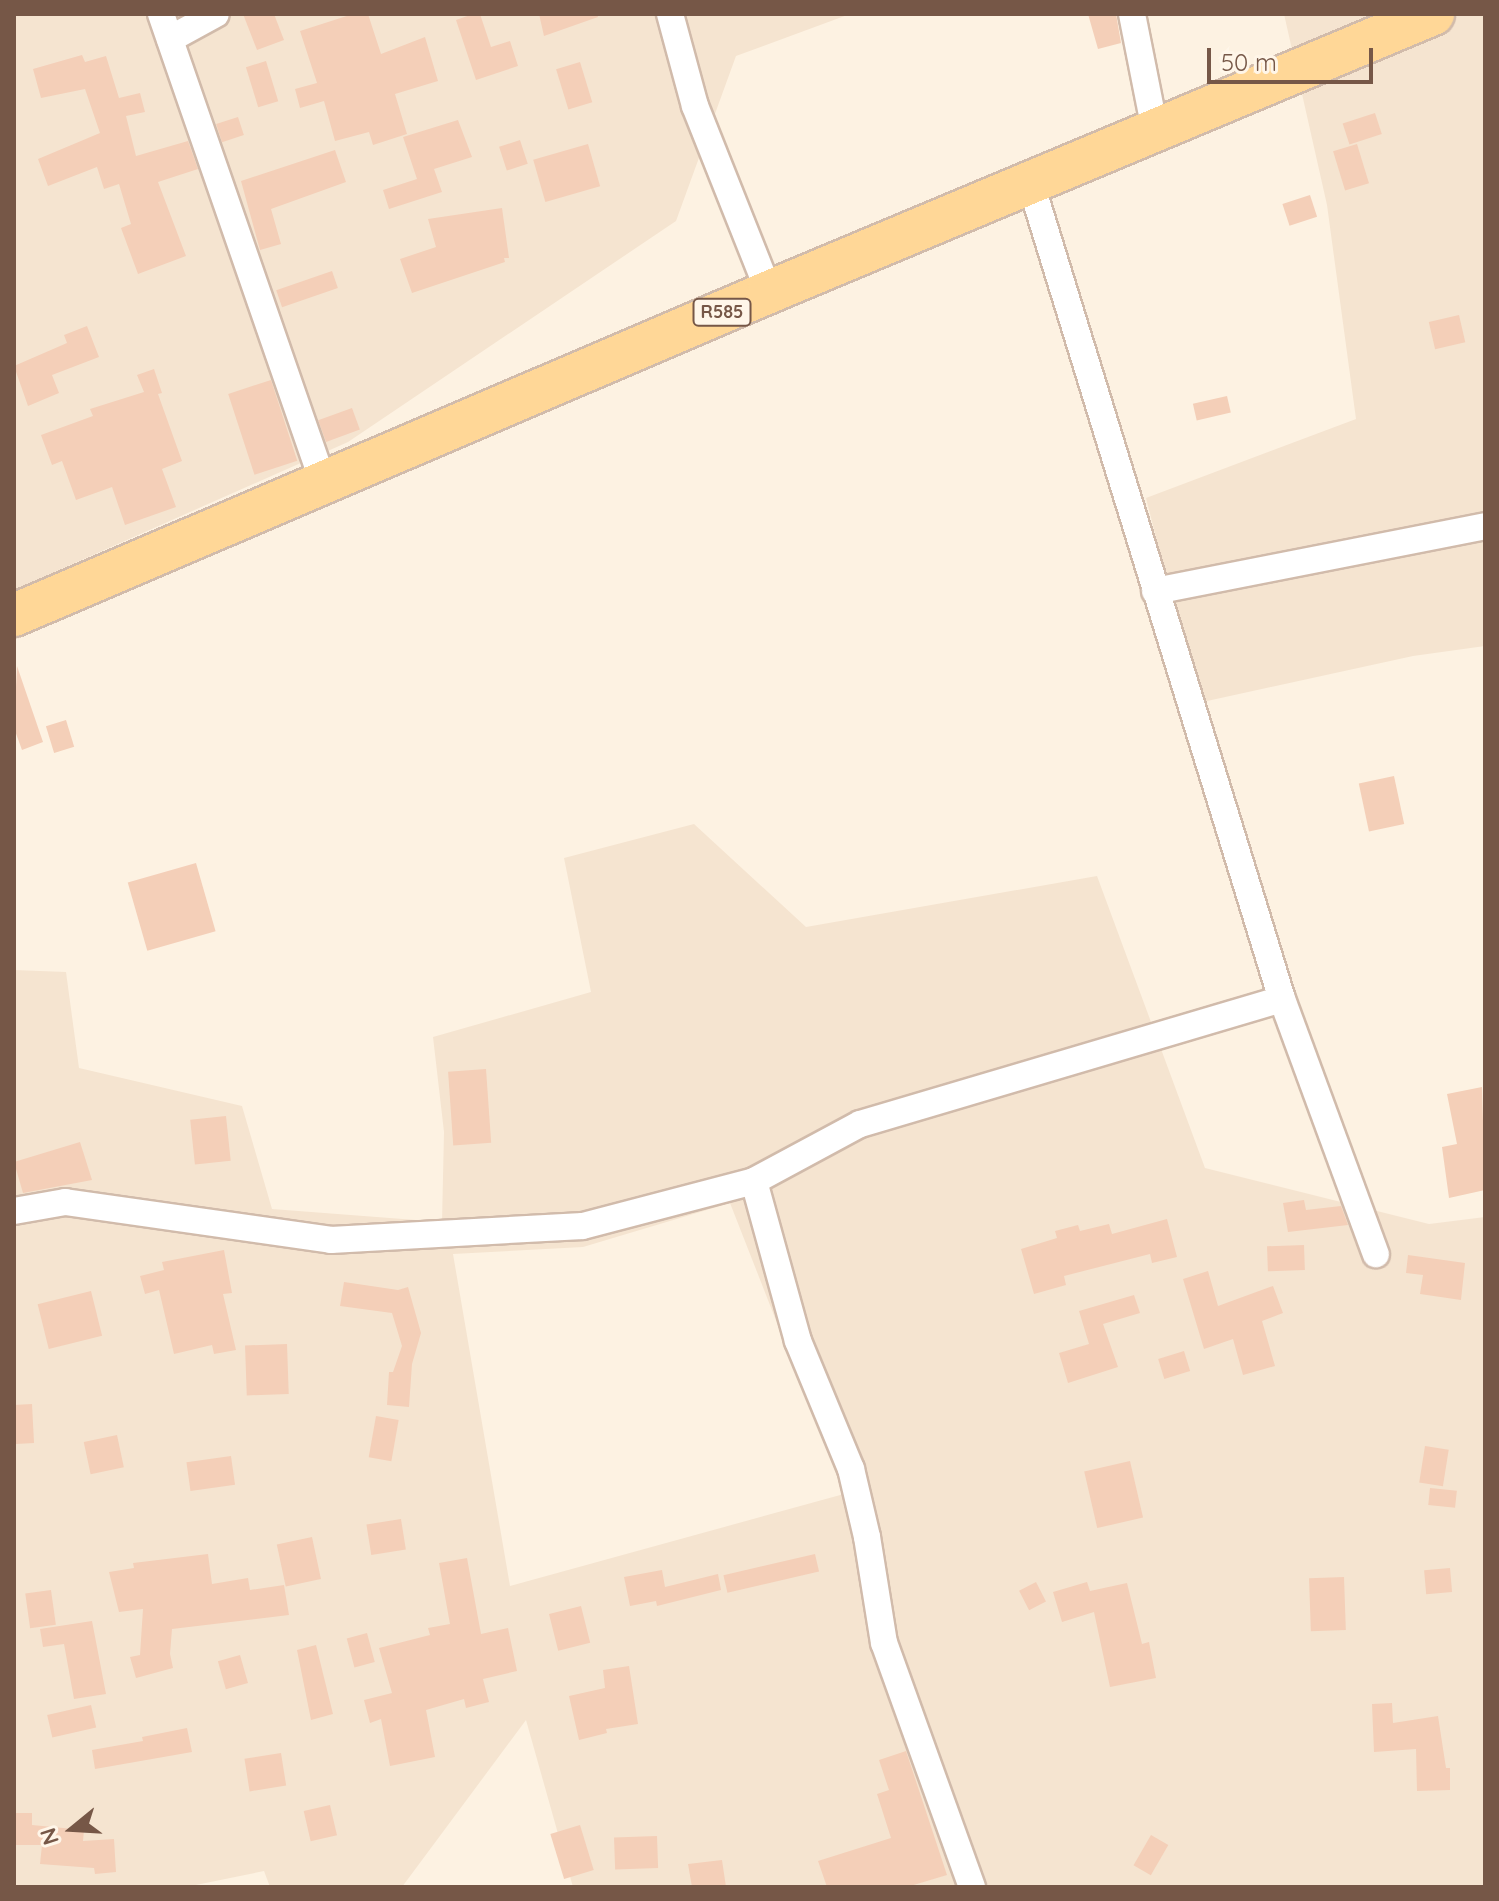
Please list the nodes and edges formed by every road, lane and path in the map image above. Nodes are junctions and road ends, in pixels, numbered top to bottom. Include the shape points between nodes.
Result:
1 (216, 14) edge
2 (670, 14) edge
3 (1132, 14) edge
4 (1433, 14) edge
5 (166, 26) edge
6 (1155, 130) junction
7 (1030, 181) junction
8 (769, 292) junction
9 (323, 483) junction
10 (1485, 526) edge
11 (1155, 591) junction
12 (14, 615) edge
13 (1282, 999) junction
14 (754, 1181) junction
15 (14, 1211) edge
16 (1376, 1254) dead end
17 (972, 1887) edge

1 - 5 street
2 - 8 street via 695,106
3 - 6 street
4 - 6 main road, R585
5 - 9 street
6 - 7 main road, R585
7 - 8 main road, R585
7 - 11 street
8 - 9 main road, R585
9 - 12 main road, R585
10 - 11 street
11 - 13 street
13 - 14 street via 860,1124
13 - 16 street
14 - 15 street via 583,1226 331,1240 65,1202
14 - 17 street via 798,1341 851,1469 884,1643

